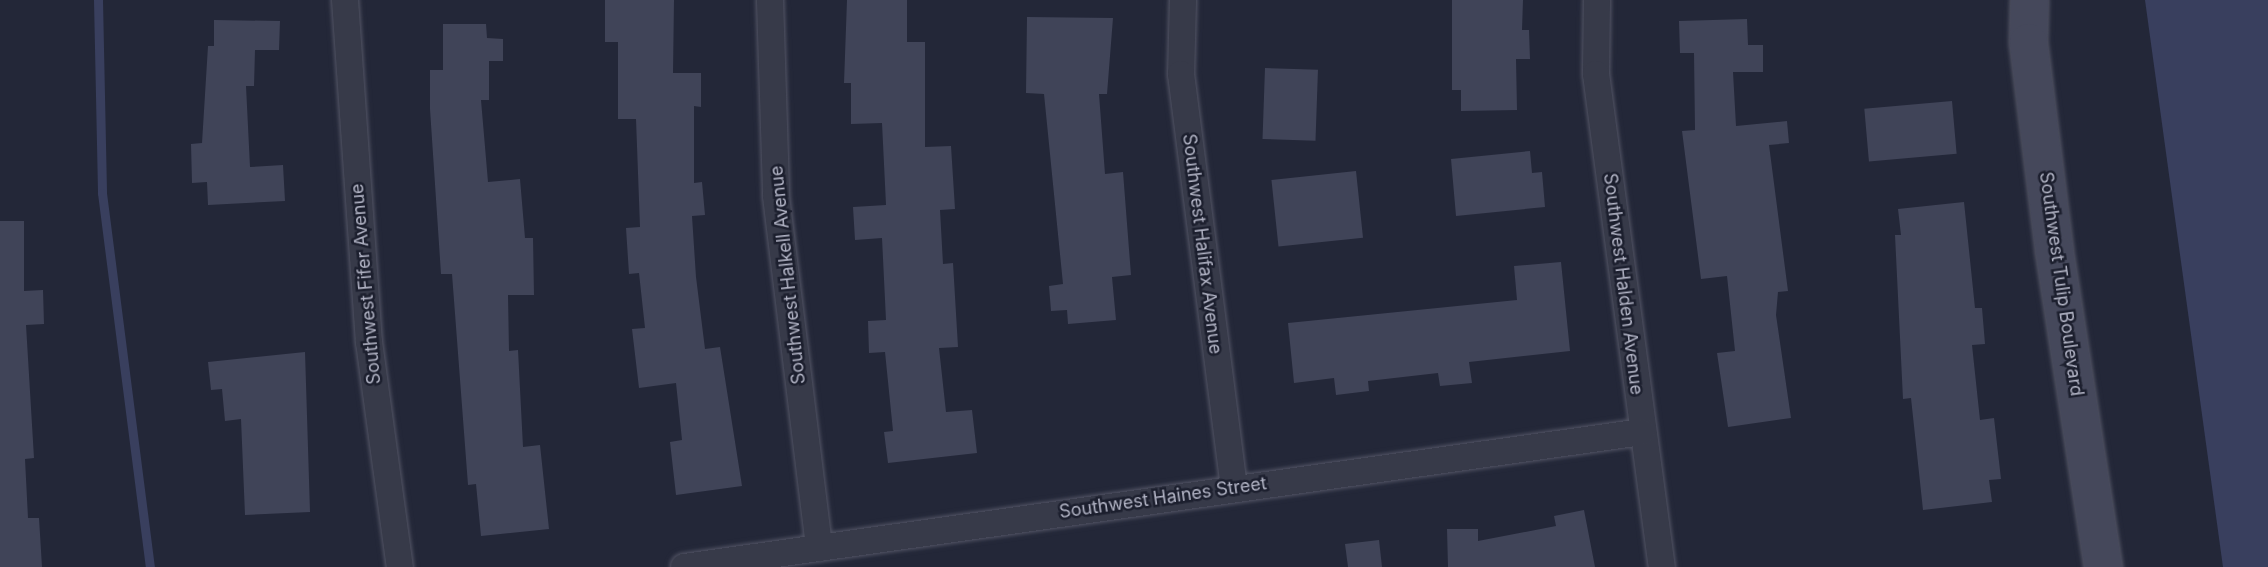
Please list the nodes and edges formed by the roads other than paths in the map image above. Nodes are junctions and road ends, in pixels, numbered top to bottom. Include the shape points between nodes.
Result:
1 (345, 0) edge
2 (770, 0) edge
3 (1183, 0) edge
4 (1597, 0) edge
5 (2028, 0) edge
6 (1642, 432) junction
7 (1234, 487) junction
8 (819, 548) junction
9 (400, 567) edge
10 (684, 567) edge
11 (1662, 567) edge
12 (2103, 567) edge

1 - 9 street, Southwest Fifer Avenue via 369,342
2 - 8 street, Southwest Halkell Avenue via 776,195
3 - 7 street, Southwest Halifax Avenue via 1181,74
4 - 6 street, Southwest Halden Avenue via 1596,74
5 - 12 street, Southwest Tulip Boulevard via 2028,42 2054,251
6 - 7 street, Southwest Haines Street
6 - 11 street, Southwest Halden Avenue
7 - 8 street, Southwest Haines Street
8 - 10 street, Southwest Haines Street

